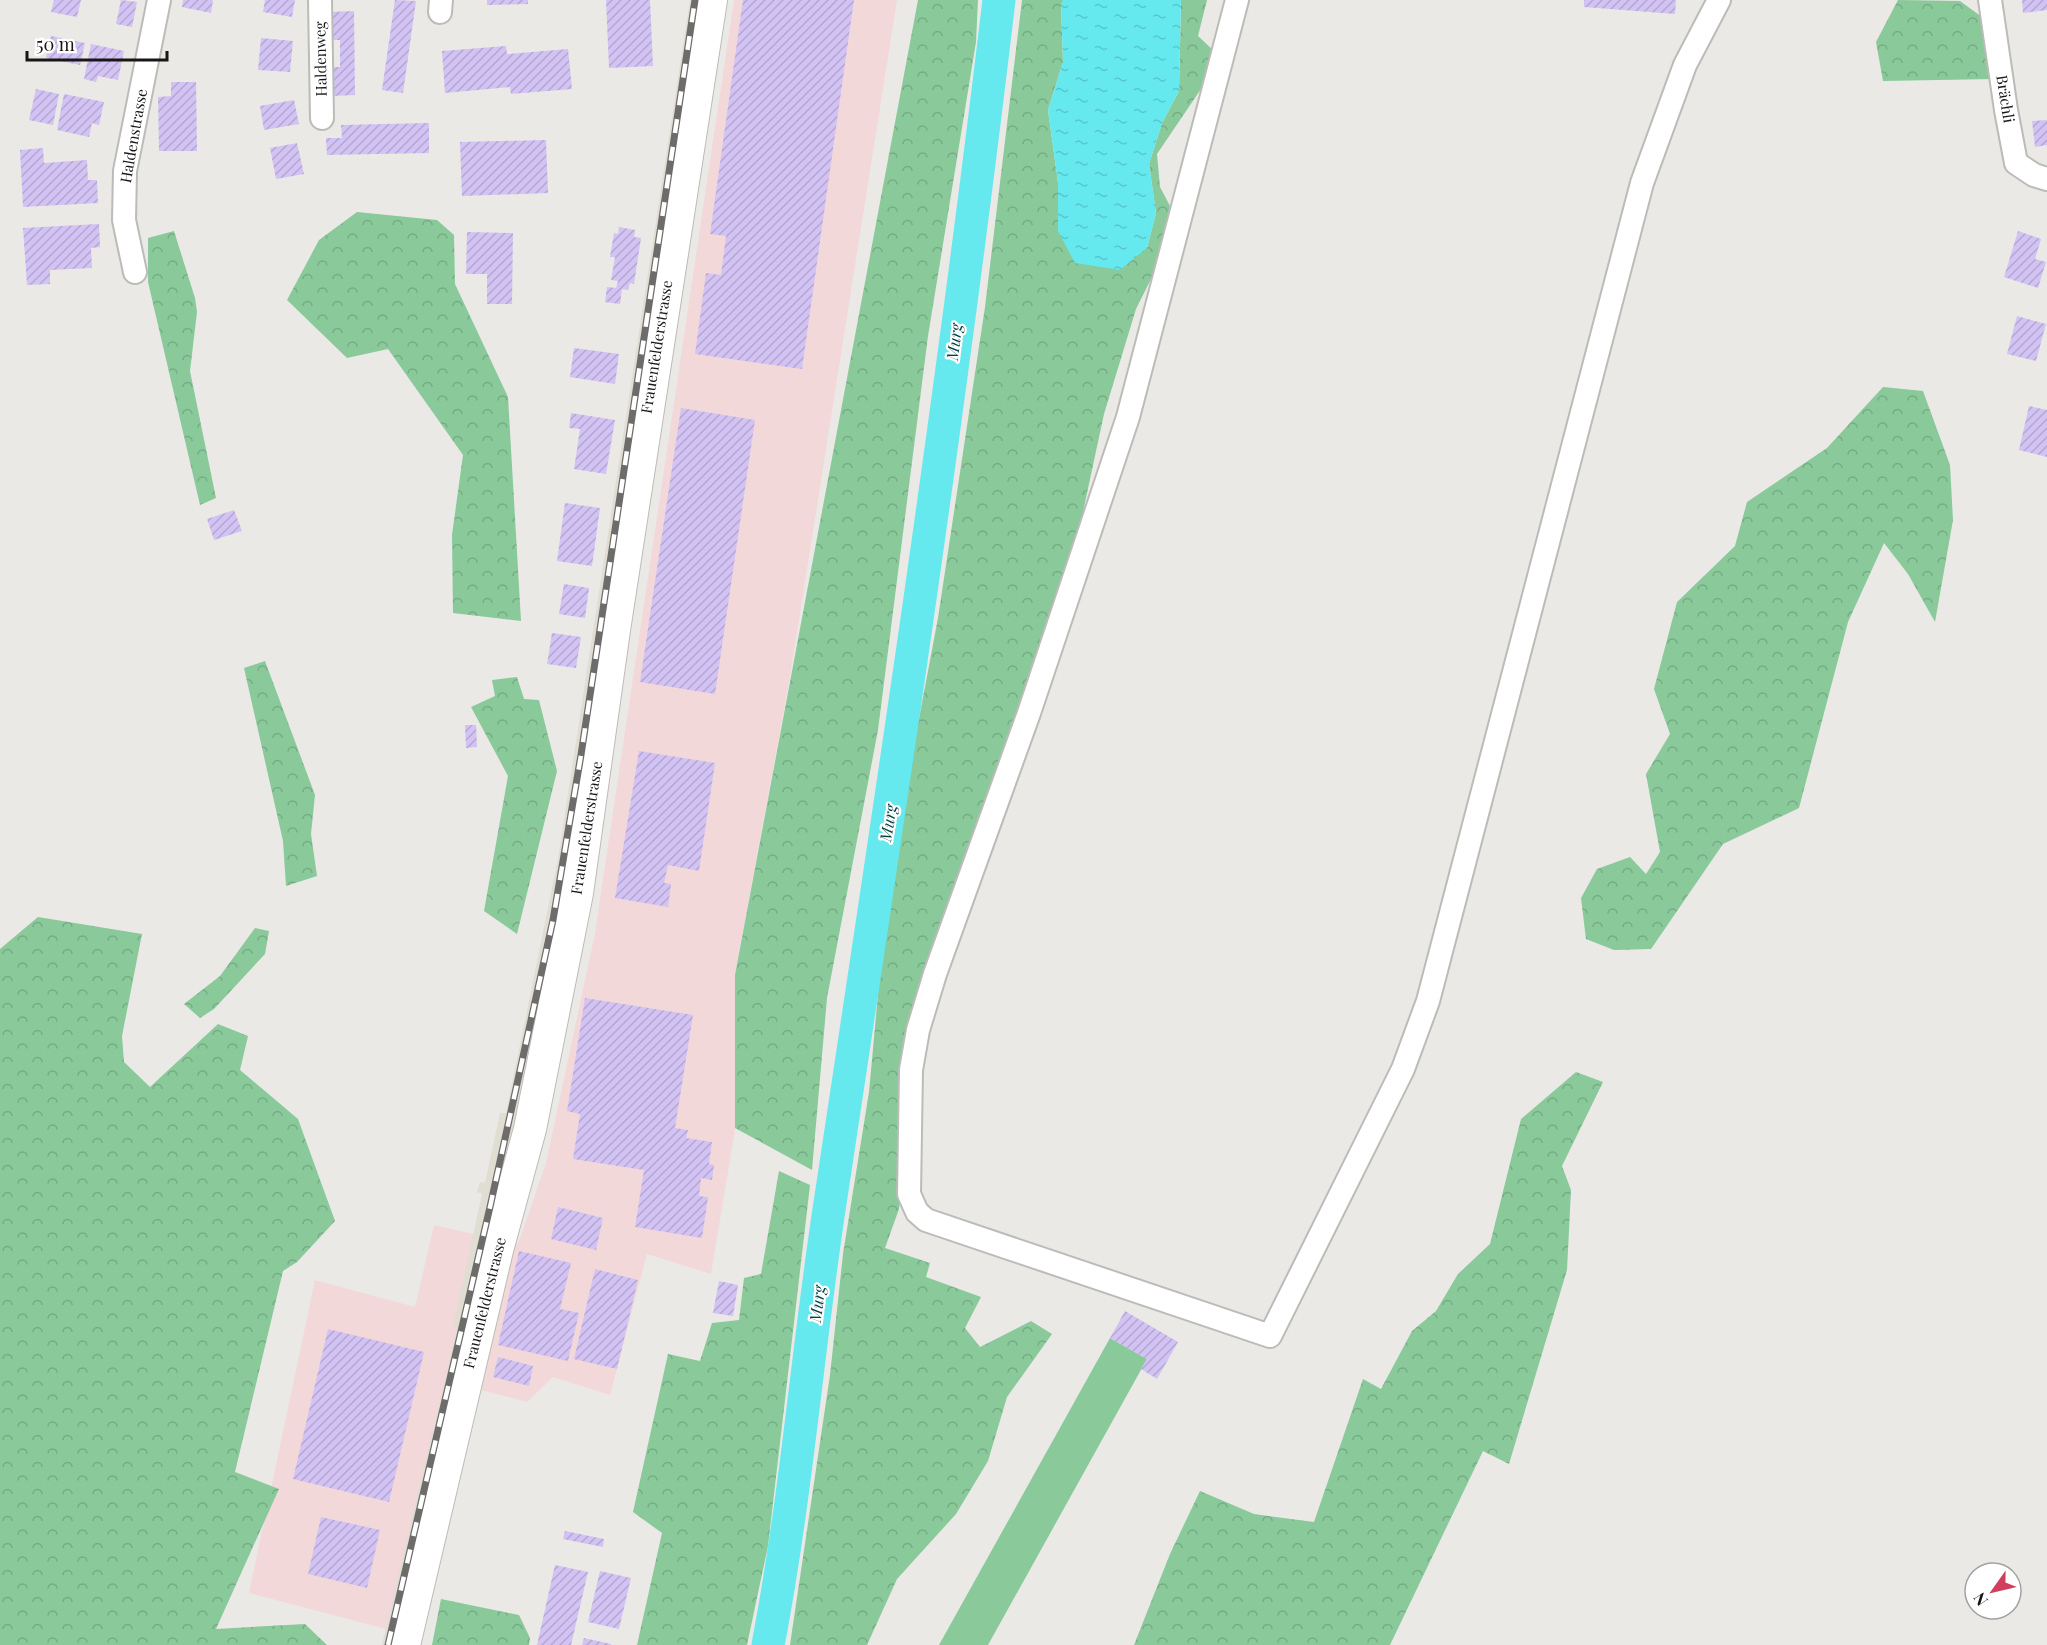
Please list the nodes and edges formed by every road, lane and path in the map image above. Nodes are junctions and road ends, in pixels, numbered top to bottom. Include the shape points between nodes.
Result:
1 (159, 0) edge
2 (320, 0) edge
3 (711, 0) edge
4 (1237, 0) edge
5 (1719, 0) edge
6 (1990, 0) edge
7 (322, 118) dead end
8 (2047, 179) edge
9 (135, 272) dead end
10 (404, 1645) edge

1 - 9 street, Haldenstrasse via 124,171 124,220
2 - 7 street, Haldenweg
3 - 10 main road, Frauenfelderstrasse via 573,914 530,1129 497,1250
4 - 5 street via 1128,417 918,1030 911,1070 909,1194 917,1212 926,1220 1270,1336 1403,1069 1428,1001 1642,183 1685,65
6 - 8 street, Brächli via 2016,163

